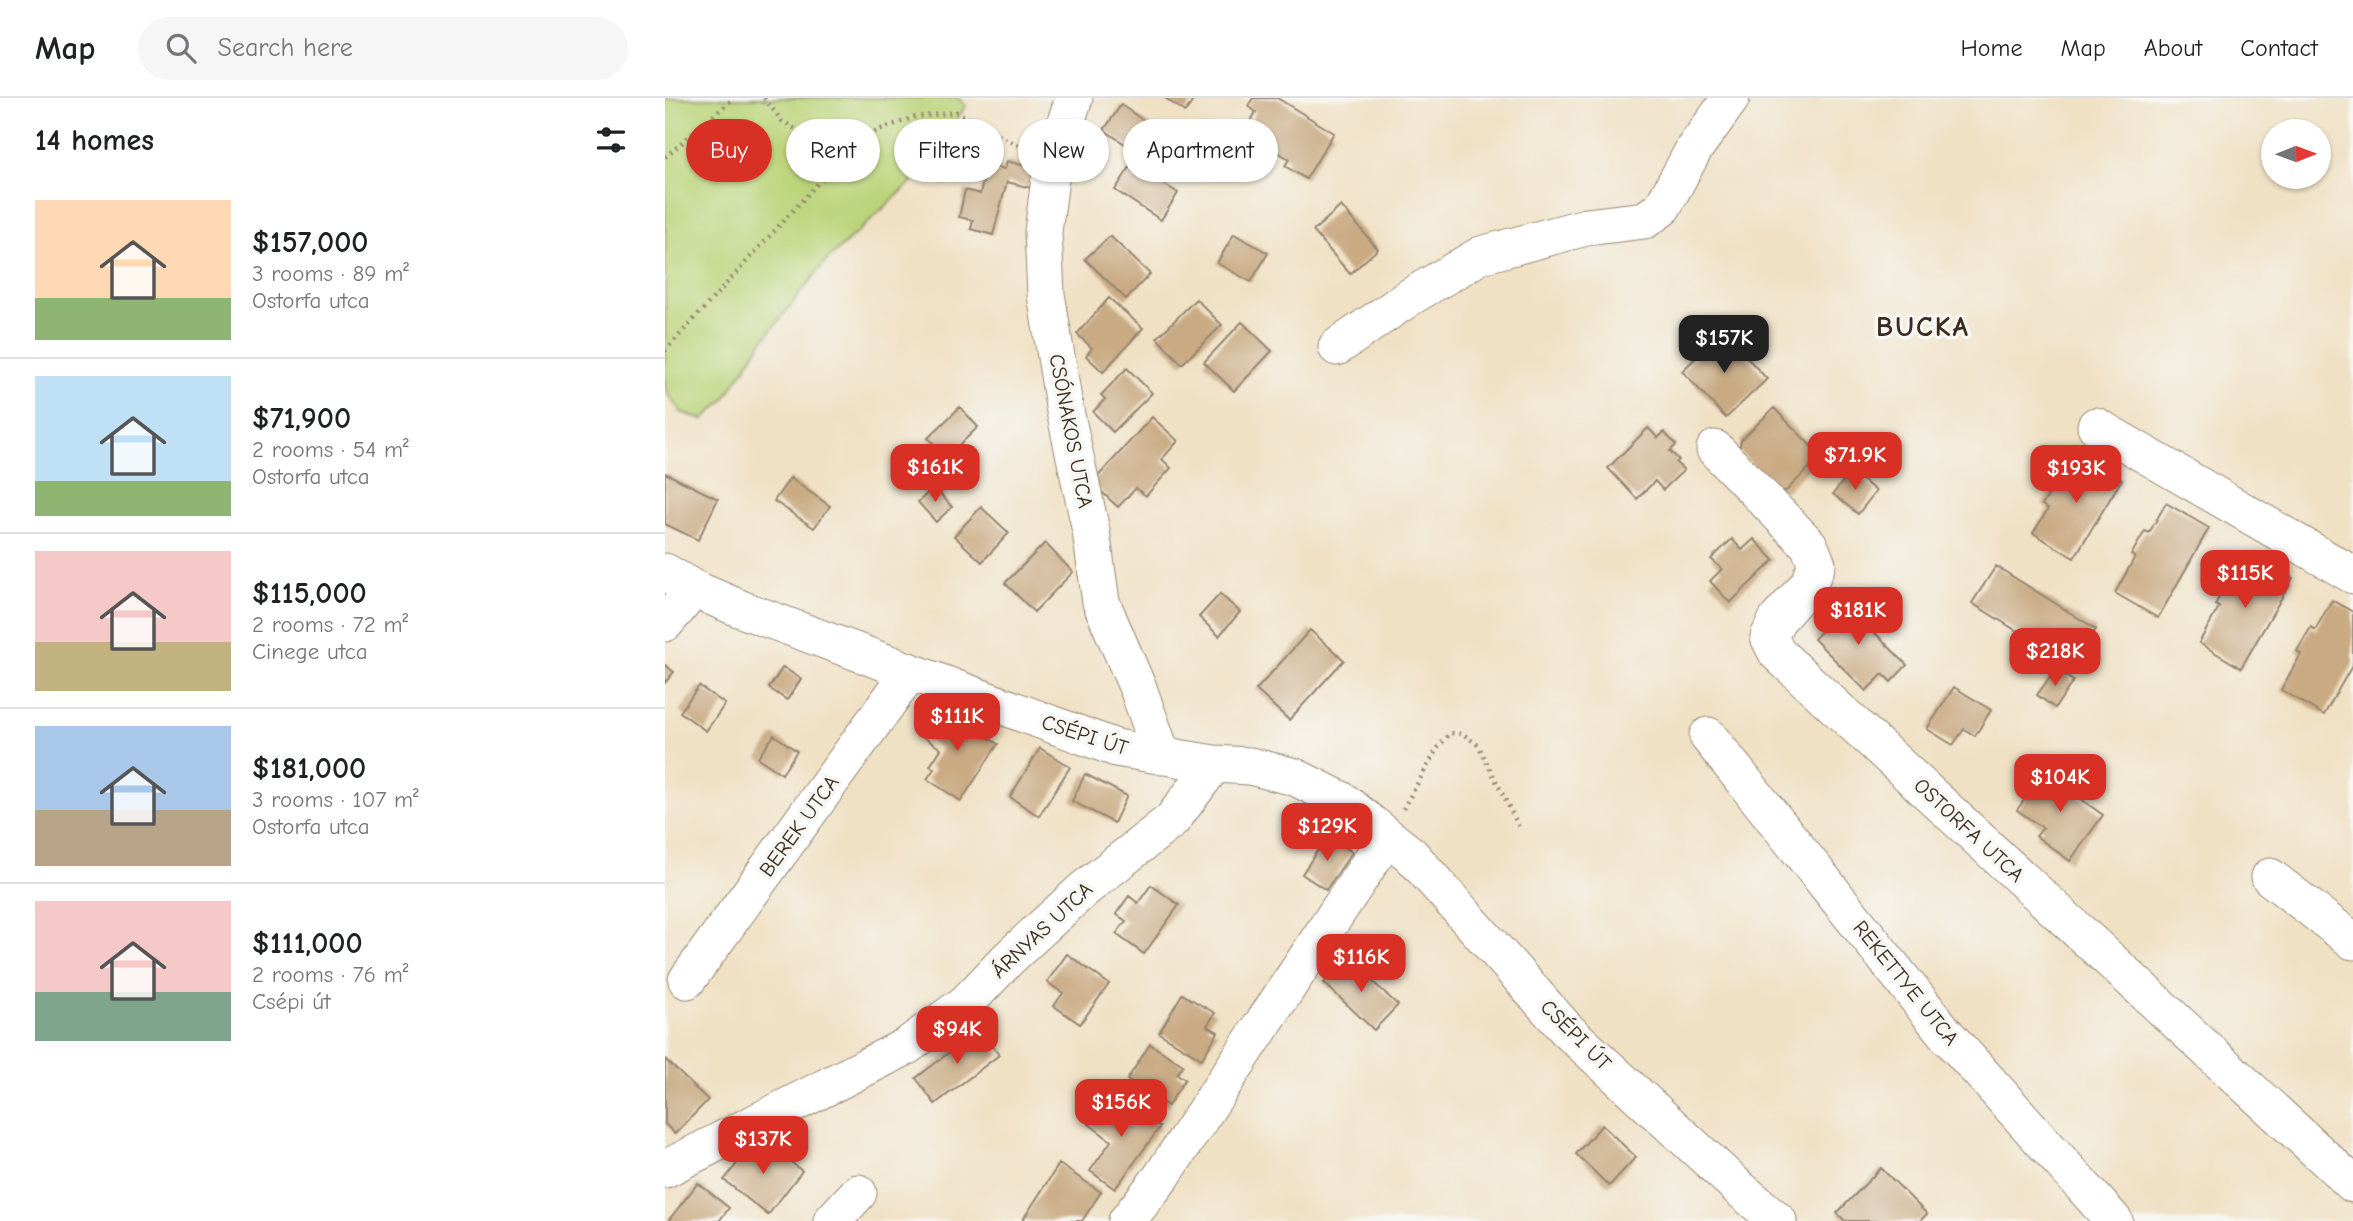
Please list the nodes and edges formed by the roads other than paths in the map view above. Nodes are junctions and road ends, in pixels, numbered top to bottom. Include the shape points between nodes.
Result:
1 (1074, 98) edge
2 (1731, 98) edge
3 (1337, 347) dead end
4 (2096, 426) dead end
5 (1715, 450) dead end
6 (2353, 575) edge
7 (679, 580) edge
8 (665, 624) edge
9 (911, 672) junction
10 (1708, 736) dead end
11 (1162, 756) junction
12 (1214, 764) junction
13 (1387, 837) junction
14 (2270, 877) dead end
15 (2353, 941) edge
16 (687, 981) dead end
17 (665, 1169) edge
18 (2353, 1184) edge
19 (858, 1193) dead end
20 (832, 1221) edge
21 (1127, 1221) edge
22 (1778, 1221) edge
23 (2114, 1221) edge

1 - 11 street, CSÓNAKOS UTCA via 1052,164 1043,232 1047,294 1101,602
2 - 3 street via 1694,149 1662,208 1645,220 1586,227 1482,255
4 - 6 street
5 - 18 street, OSTORFA UTCA via 1809,545 1817,564 1769,637 1777,653
7 - 8 street
7 - 9 street, CSÉPI ÚT via 741,609
9 - 11 street, CSÉPI ÚT via 1116,748
9 - 16 street, BEREK UTCA
10 - 23 street, REKETTYE UTCA via 1945,1033
11 - 12 street, CSÉPI ÚT
12 - 13 street, CSÉPI ÚT via 1250,766 1295,777 1343,801
12 - 17 street, ÁRNYAS UTCA via 1172,820 1083,890 966,1003 907,1046
13 - 21 street via 1162,1177
13 - 22 street, CSÉPI ÚT via 1411,855 1567,1030
14 - 15 street
19 - 20 street

